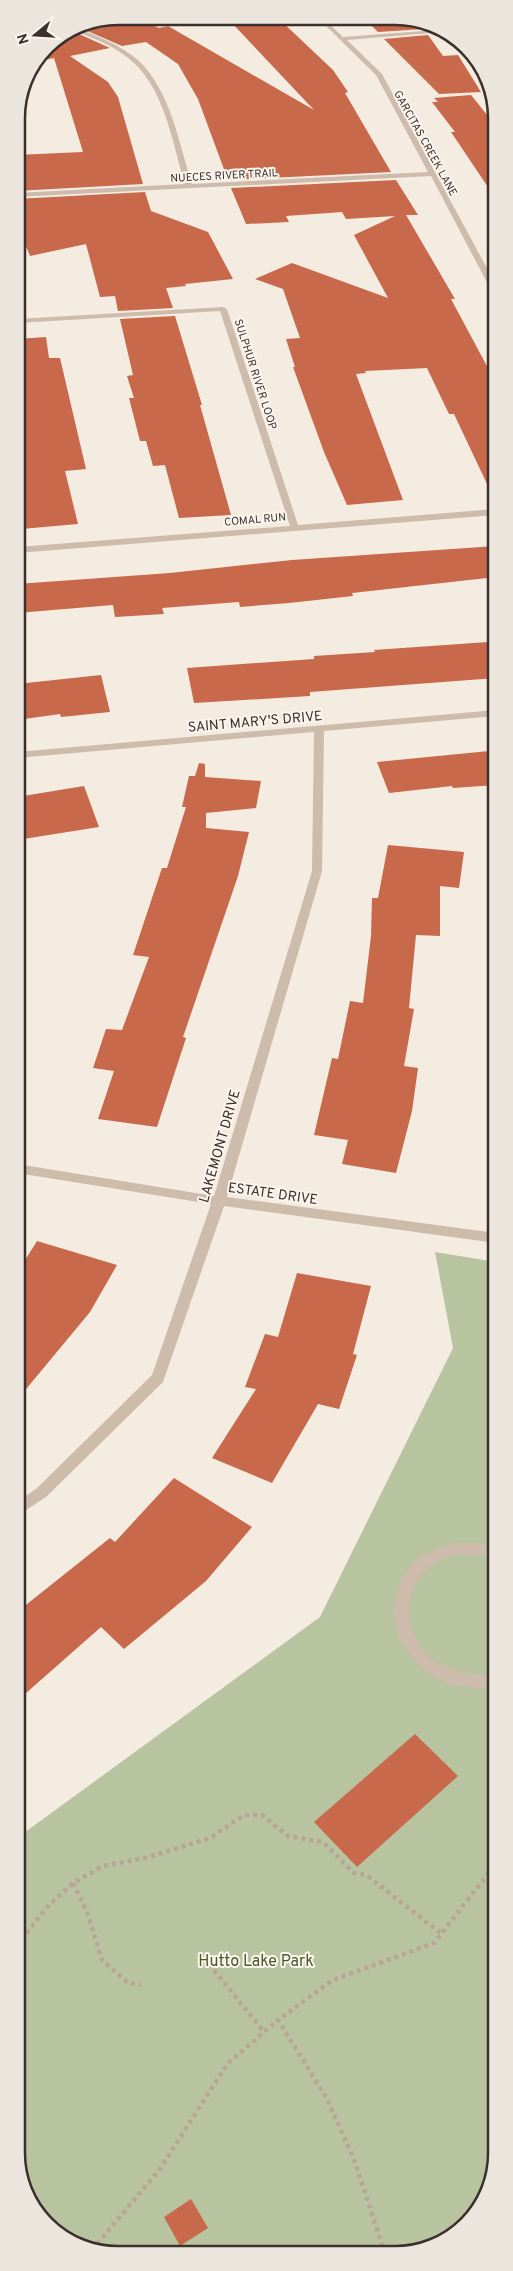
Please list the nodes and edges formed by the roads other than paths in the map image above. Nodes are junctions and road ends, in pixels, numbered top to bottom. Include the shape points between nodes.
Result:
1 (327, 25) edge
2 (82, 32) edge
3 (431, 32) edge
4 (342, 40) junction
5 (433, 174) junction
6 (189, 186) junction
7 (25, 195) edge
8 (488, 277) edge
9 (25, 320) edge
10 (488, 513) edge
11 (295, 528) junction
12 (25, 549) edge
13 (488, 714) edge
14 (319, 730) junction
15 (25, 754) edge
16 (25, 1169) edge
17 (219, 1201) junction
18 (488, 1237) edge
19 (25, 1504) edge
20 (488, 1549) edge
21 (488, 1684) edge

1 - 4 street, GARCITAS CREEK LANE
2 - 6 street via 137,63 154,84
3 - 4 street
4 - 5 street, GARCITAS CREEK LANE via 379,74
5 - 6 street, NUECES RIVER TRAIL
5 - 8 street, GARCITAS CREEK LANE
6 - 7 street, NUECES RIVER TRAIL
9 - 11 street, SULPHUR RIVER LOOP via 223,309
10 - 11 street, COMAL RUN
11 - 12 street, COMAL RUN
13 - 14 street, SAINT MARY'S DRIVE
14 - 15 street, SAINT MARY'S DRIVE
14 - 17 street, LAKEMONT DRIVE via 317,871
16 - 17 street, ESTATE DRIVE
17 - 18 street, ESTATE DRIVE
17 - 19 street, LAKEMONT DRIVE via 158,1378 41,1493
20 - 21 street via 458,1547 420,1564 400,1598 405,1637 416,1655 434,1670 454,1680

